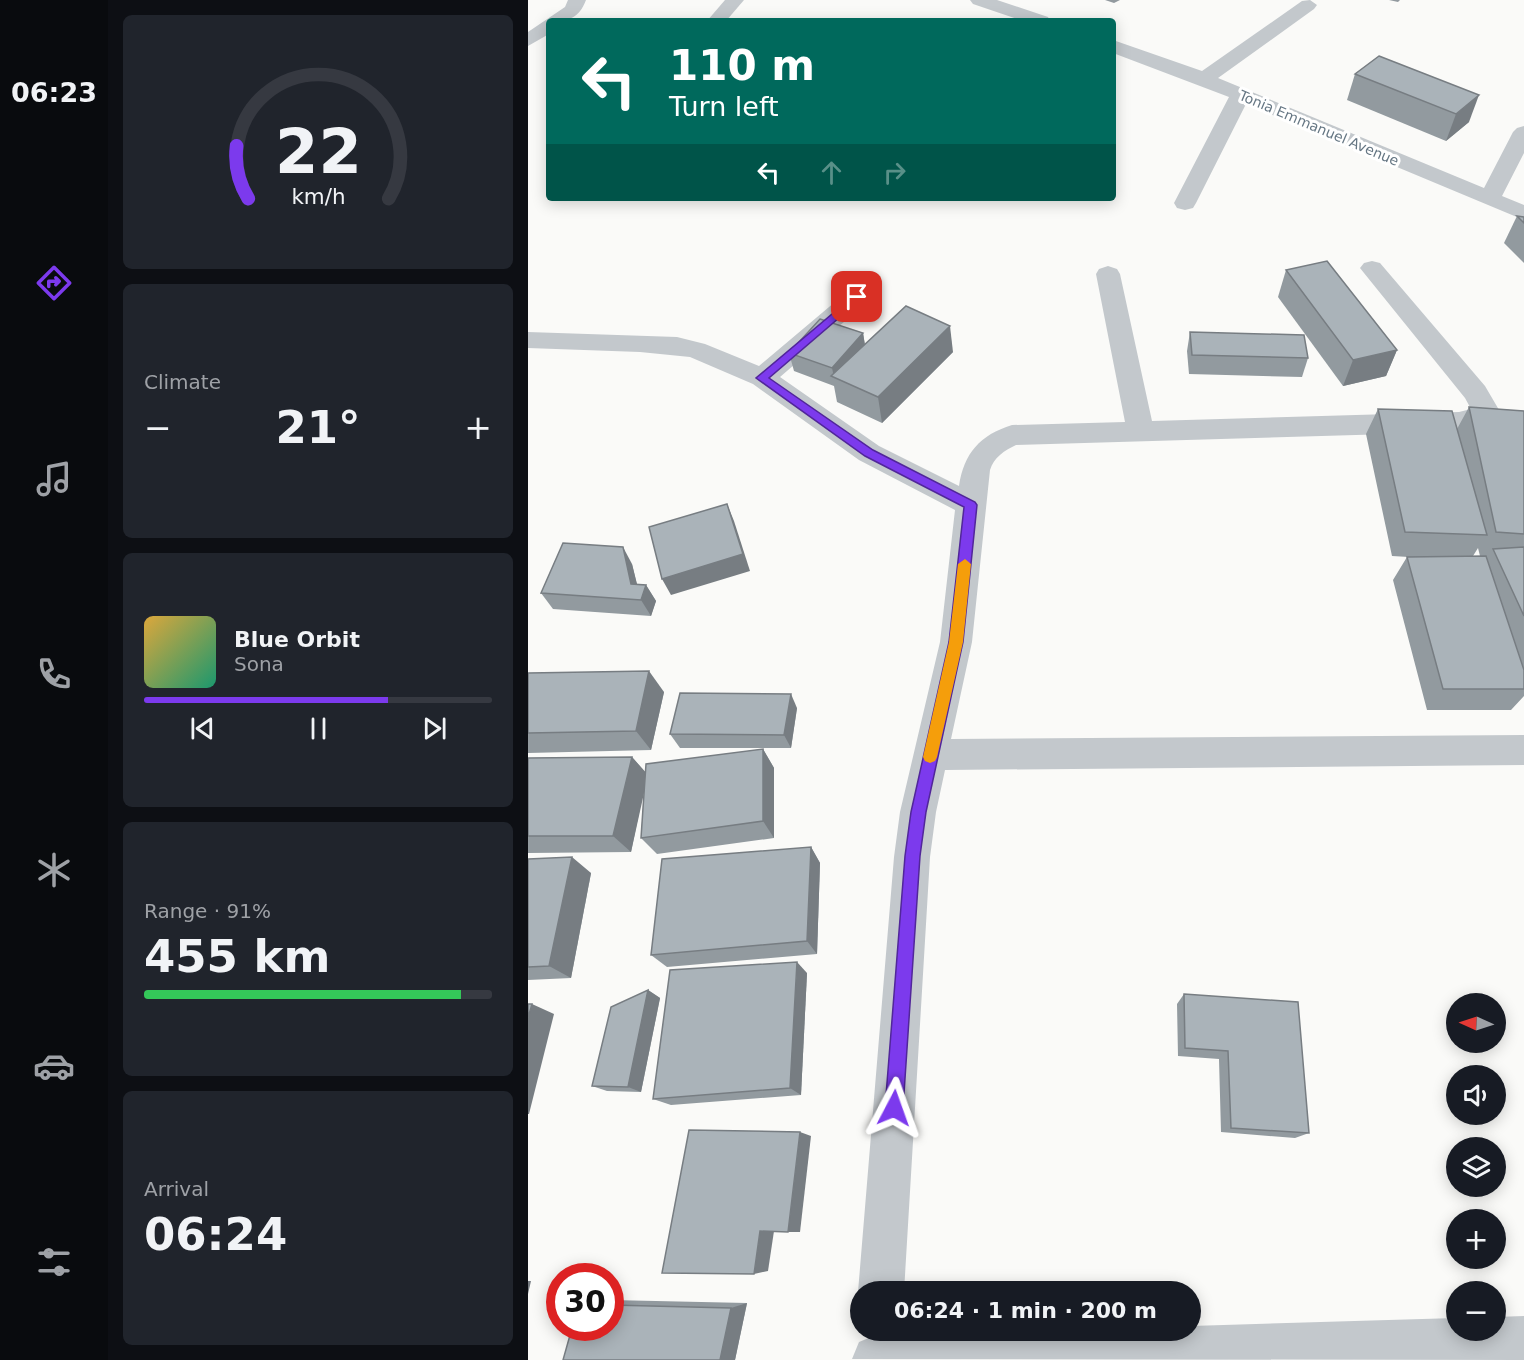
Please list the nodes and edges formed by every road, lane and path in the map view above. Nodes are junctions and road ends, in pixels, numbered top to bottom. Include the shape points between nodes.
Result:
1 (577, 0) edge
2 (735, 0) edge
3 (979, 0) edge
4 (1308, 5) dead end
5 (1001, 15) edge
6 (561, 18) edge
7 (719, 18) edge
8 (1021, 18) edge
9 (546, 28) edge
10 (528, 40) edge
11 (1116, 47) edge
12 (1204, 79) junction
13 (1240, 95) junction
14 (1524, 132) edge
15 (1490, 198) junction
16 (1185, 203) dead end
17 (1524, 213) edge
18 (1372, 268) dead end
19 (1108, 274) dead end
20 (857, 297) dead end
21 (528, 340) edge
22 (762, 378) junction
23 (1140, 432) junction
24 (970, 505) junction
25 (1524, 750) edge
26 (931, 755) junction
27 (882, 1281) edge
28 (1524, 1340) edge
29 (876, 1350) edge

1 - 6 street via 573,10
2 - 7 street
3 - 5 street
4 - 12 street
5 - 8 street
9 - 10 street
11 - 12 street, Tonia Emmanuel Avenue
12 - 13 street, Tonia Emmanuel Avenue
13 - 15 street, Tonia Emmanuel Avenue
13 - 16 street
14 - 15 street
15 - 17 street, Tonia Emmanuel Avenue
18 - 23 street via 1476,393 1488,415 1459,422
19 - 23 street
20 - 22 street
21 - 22 street via 677,346
22 - 24 street via 869,453
23 - 24 street via 1012,435 994,443 978,458
24 - 26 street via 956,642
25 - 26 street
26 - 27 street via 912,856
28 - 29 street

